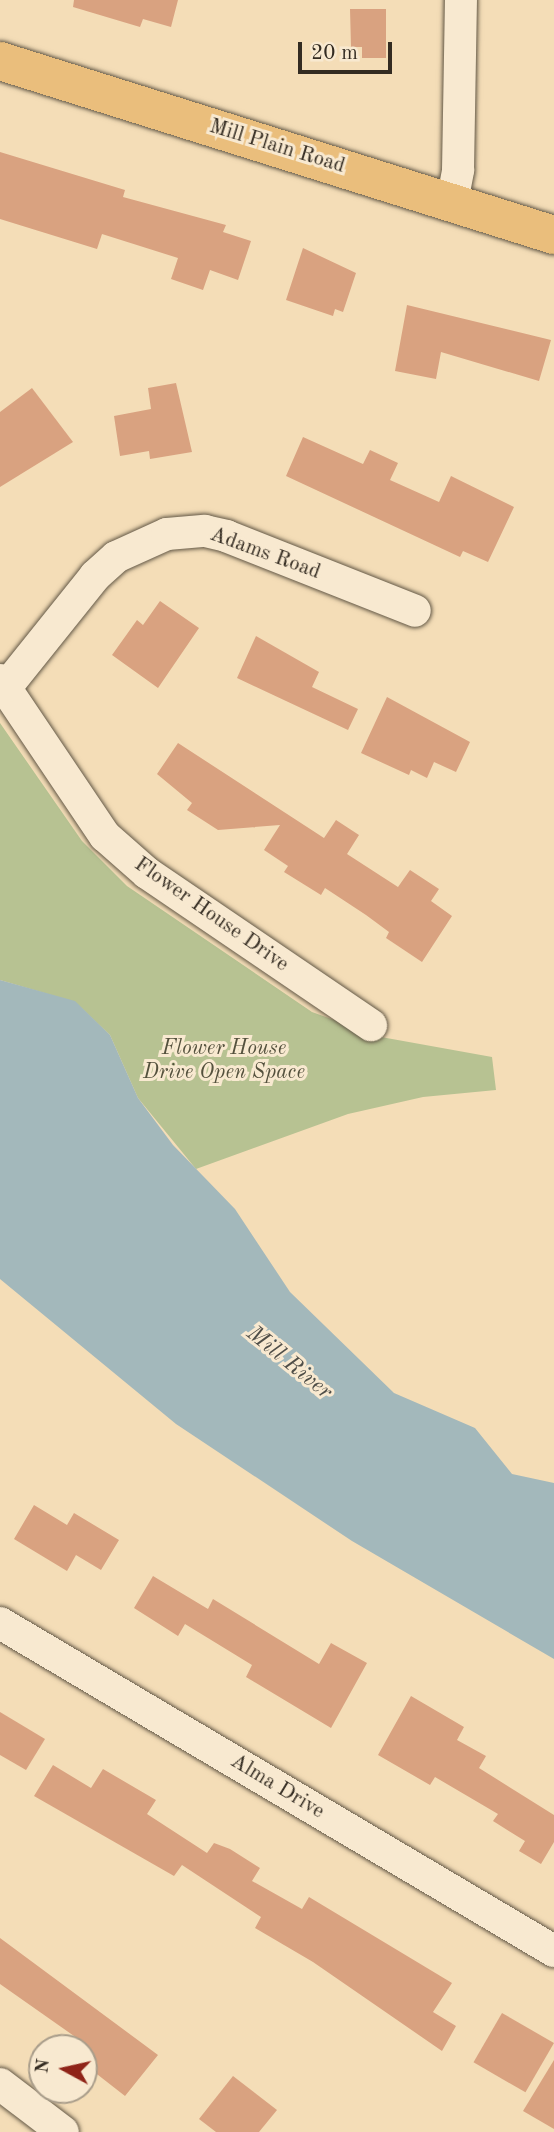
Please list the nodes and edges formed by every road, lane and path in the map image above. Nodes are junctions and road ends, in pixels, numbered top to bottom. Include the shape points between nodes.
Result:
1 (461, 0) edge
2 (0, 61) edge
3 (452, 202) junction
4 (554, 234) edge
5 (415, 611) dead end
6 (4, 683) edge
7 (371, 1025) dead end
8 (0, 1623) edge
9 (554, 1951) edge
10 (3, 2093) edge
11 (63, 2132) edge

1 - 3 street via 458,170
2 - 3 main road, Mill Plain Road
3 - 4 main road, Mill Plain Road
5 - 6 street, Adams Road via 226,536 205,531 167,534 128,550 94,576
6 - 7 street, Flower House Drive via 70,791 105,836 147,873
8 - 9 street, Alma Drive
10 - 11 street

